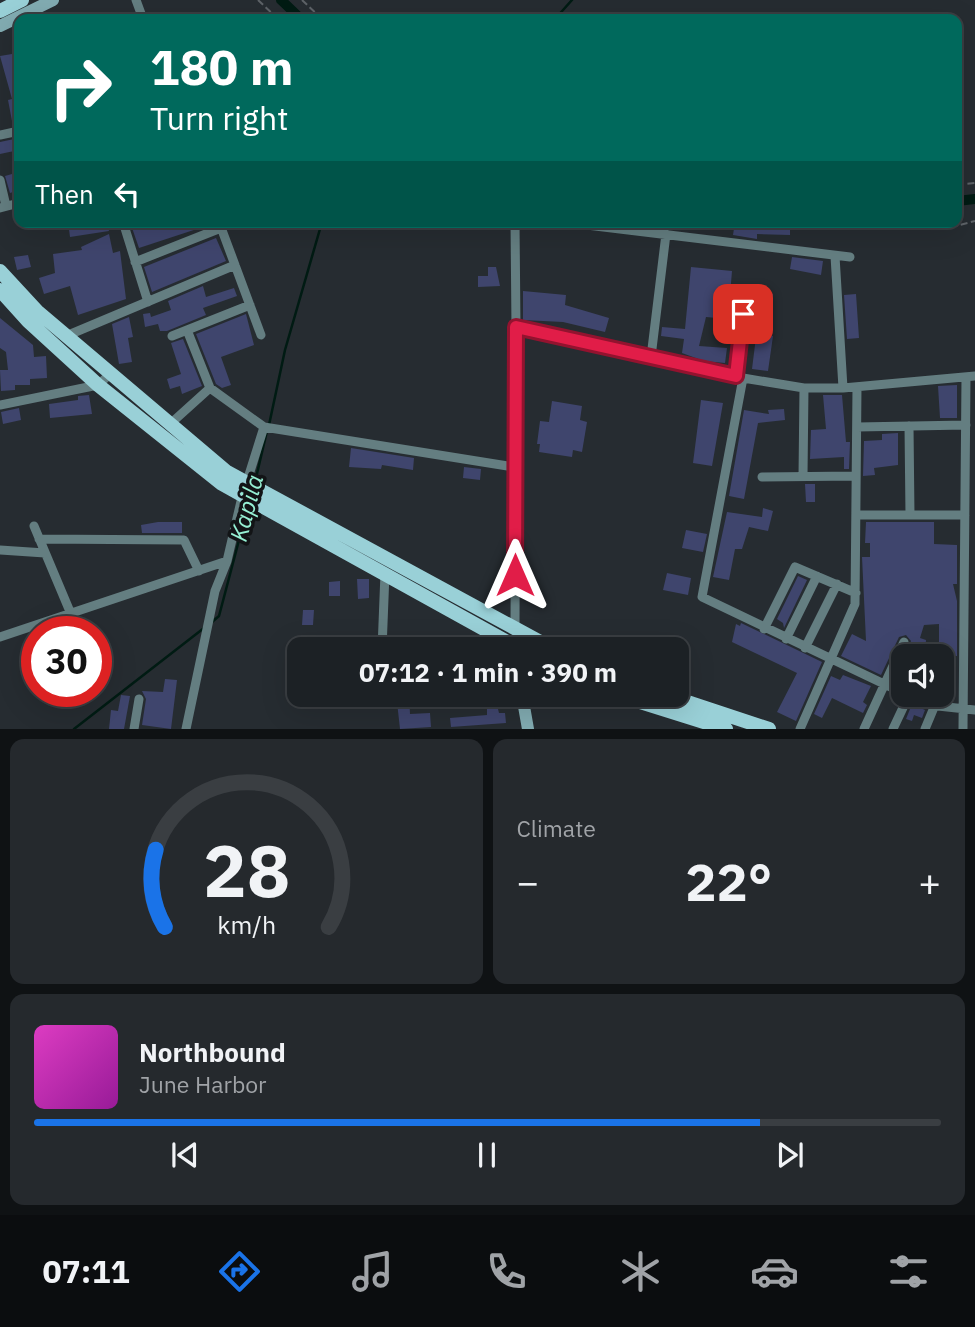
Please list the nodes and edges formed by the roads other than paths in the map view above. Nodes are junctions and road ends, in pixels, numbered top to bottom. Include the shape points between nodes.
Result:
1 (22, 0) edge
2 (53, 0) edge
3 (0, 11) edge
4 (24, 14) edge
5 (0, 180) edge
6 (3, 207) edge
7 (125, 228) edge
8 (213, 228) edge
9 (221, 228) edge
10 (515, 228) edge
11 (614, 228) edge
12 (666, 234) junction
13 (835, 256) junction
14 (850, 257) dead end
15 (135, 262) junction
16 (235, 265) junction
17 (0, 271) edge
18 (0, 290) edge
19 (746, 293) dead end
20 (148, 302) junction
21 (250, 305) junction
22 (516, 327) junction
23 (187, 330) junction
24 (261, 335) dead end
25 (172, 336) dead end
26 (66, 337) junction
27 (652, 356) junction
28 (739, 377) junction
29 (971, 377) edge
30 (104, 380) junction
31 (857, 387) junction
32 (210, 388) junction
33 (804, 388) junction
34 (843, 388) junction
35 (0, 405) edge
36 (169, 425) junction
37 (966, 425) junction
38 (909, 426) junction
39 (264, 427) junction
40 (857, 427) junction
41 (514, 467) junction
42 (970, 473) edge
43 (803, 476) junction
44 (856, 476) junction
45 (762, 477) dead end
46 (244, 491) junction
47 (856, 515) junction
48 (910, 515) junction
49 (965, 515) junction
50 (34, 526) dead end
51 (39, 540) junction
52 (0, 550) edge
53 (45, 553) junction
54 (227, 561) junction
55 (388, 568) junction
56 (198, 571) junction
57 (817, 576) junction
58 (837, 584) junction
59 (856, 593) junction
60 (970, 605) edge
61 (71, 614) junction
62 (515, 629) junction
63 (764, 629) junction
64 (383, 637) edge
65 (498, 637) edge
66 (515, 637) edge
67 (530, 637) edge
68 (0, 638) edge
69 (786, 639) junction
70 (904, 642) dead end
71 (805, 648) junction
72 (970, 657) edge
73 (831, 660) junction
74 (886, 684) junction
75 (891, 686) edge
76 (139, 699) dead end
77 (689, 703) edge
78 (524, 707) edge
79 (656, 707) edge
80 (902, 707) edge
81 (934, 707) edge
82 (947, 707) edge
83 (964, 710) junction
84 (975, 710) edge
85 (134, 729) edge
86 (186, 729) edge
87 (528, 729) edge
88 (726, 729) edge
89 (769, 729) edge
90 (800, 729) edge
91 (864, 729) edge
92 (893, 729) edge
93 (925, 729) edge
94 (963, 729) edge

1 - 3 main road
2 - 4 street
5 - 6 street
7 - 15 street
8 - 15 street
9 - 16 street
10 - 22 street
11 - 12 street
12 - 13 street
12 - 27 street
13 - 14 street
13 - 34 street
15 - 20 street
16 - 20 street
16 - 21 street
17 - 26 main road
18 - 30 main road via 28,321
19 - 28 street
20 - 26 street
21 - 23 street
21 - 24 street
22 - 27 street
22 - 41 street
23 - 25 street
23 - 32 street
26 - 30 main road
27 - 28 street
28 - 33 street
28 - 63 street via 701,594 706,601
29 - 31 street
29 - 37 street
30 - 35 street
30 - 36 main road
30 - 46 main road
31 - 34 street
31 - 40 street
32 - 36 street
32 - 39 street
33 - 34 street
33 - 43 street
36 - 46 main road
37 - 38 street
37 - 42 street
38 - 40 street
38 - 48 street
39 - 41 street
39 - 46 street
40 - 44 street
41 - 62 street
42 - 49 street
43 - 44 street
43 - 45 street
44 - 47 street
46 - 54 street
46 - 55 main road
47 - 48 street
47 - 59 street
48 - 49 street
49 - 60 street
50 - 51 street
51 - 53 street
51 - 56 street via 184,540
52 - 53 street
53 - 61 street
54 - 56 street
54 - 86 street via 215,592
55 - 62 main road
55 - 64 street
55 - 65 main road
56 - 61 street
57 - 58 street
57 - 63 street via 795,567
57 - 69 street
58 - 59 street
58 - 71 street
59 - 73 street via 852,615
60 - 72 street
61 - 68 street
62 - 66 street
62 - 67 main road
63 - 69 street
69 - 71 street
70 - 74 street
71 - 73 street
72 - 83 street
73 - 74 street
73 - 90 street
74 - 75 street
74 - 91 street
76 - 85 street
77 - 89 main road
78 - 87 street
79 - 88 main road
80 - 92 street
81 - 93 street
82 - 83 street
83 - 84 street
83 - 94 street

